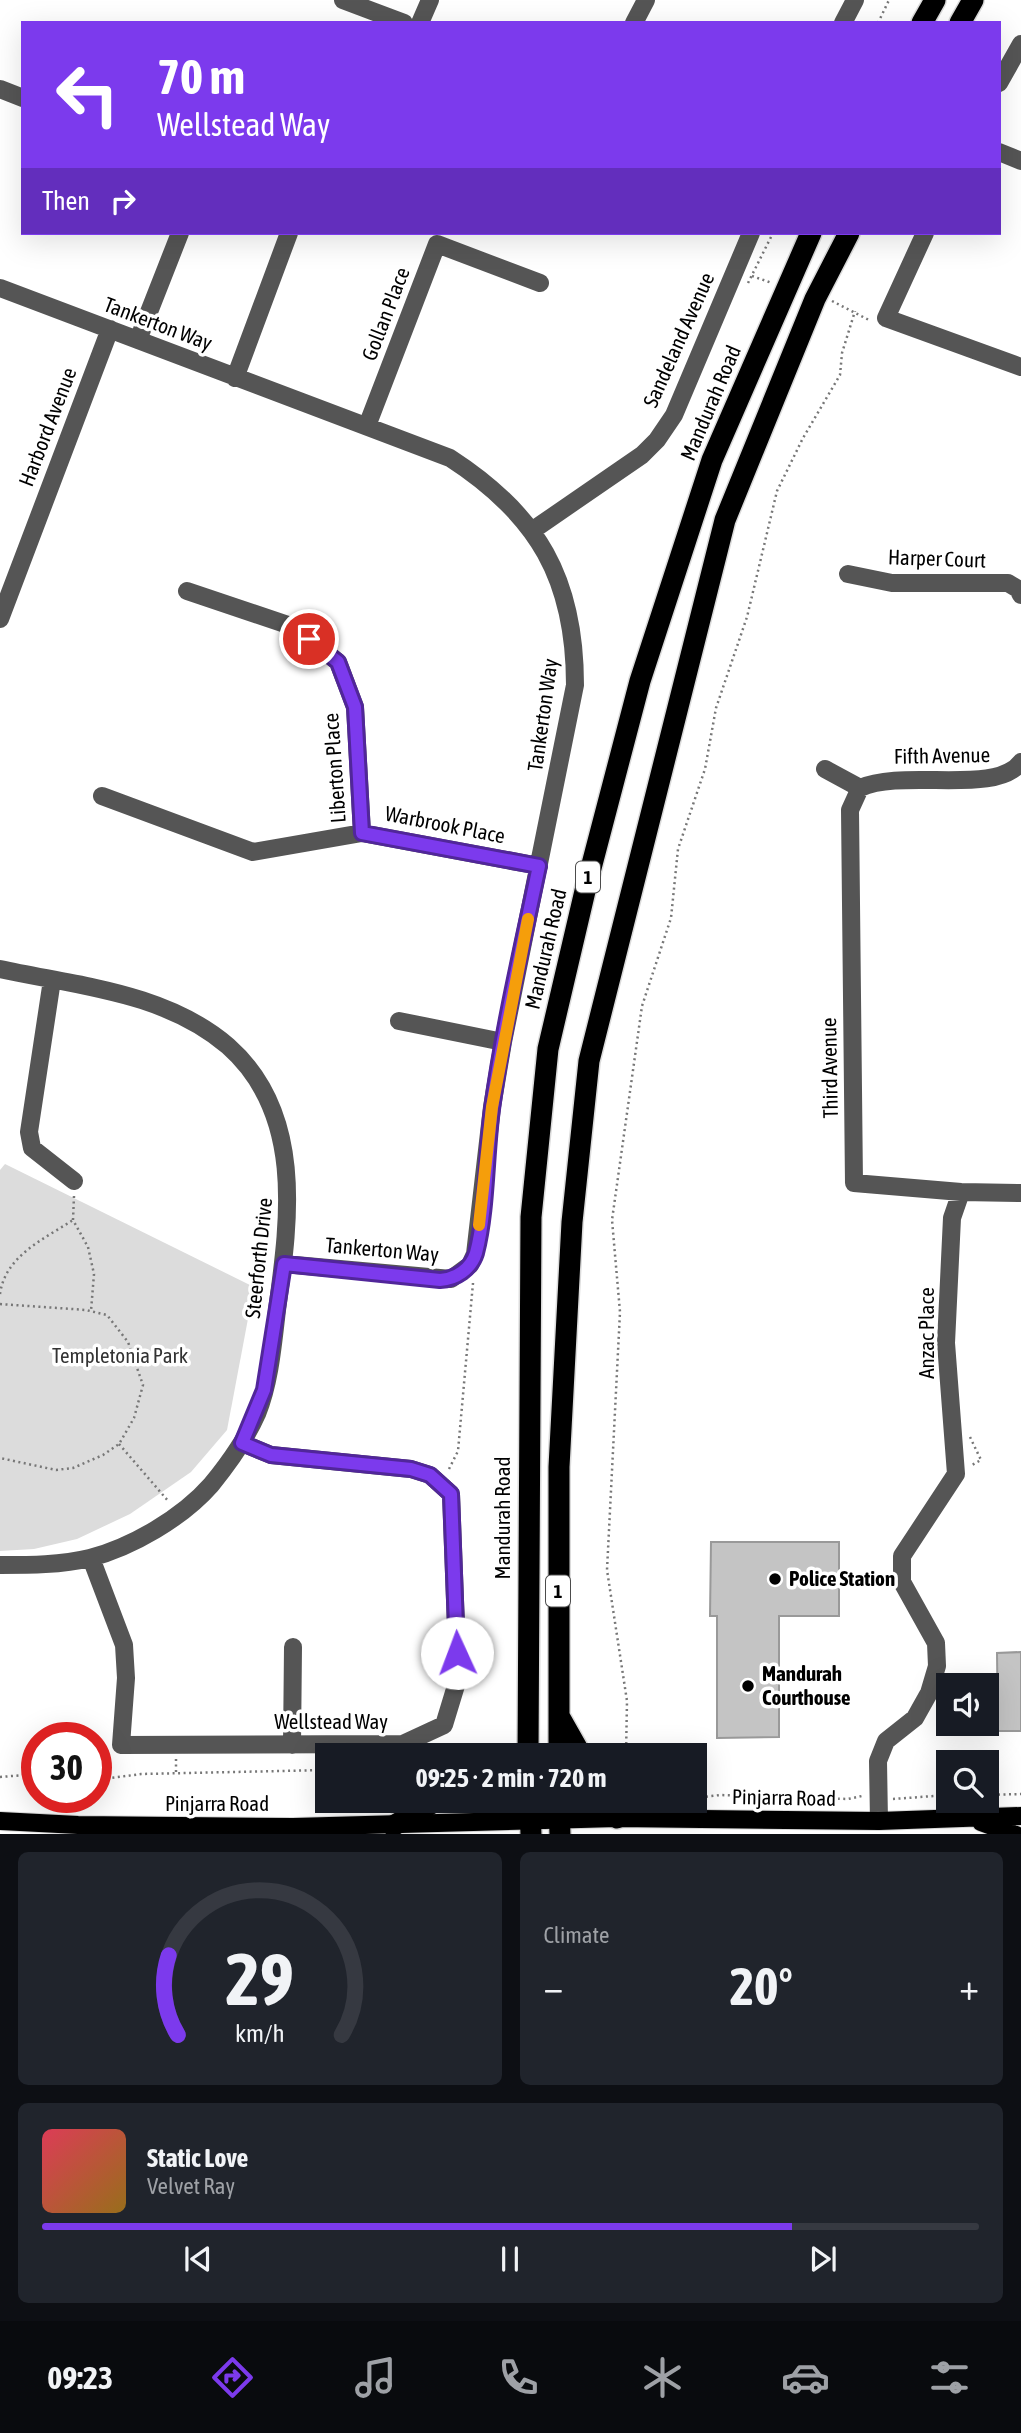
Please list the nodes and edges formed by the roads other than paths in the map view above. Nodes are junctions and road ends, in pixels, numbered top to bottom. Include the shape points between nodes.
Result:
1 (343, 0) edge
2 (430, 0) edge
3 (646, 0) edge
4 (855, 0) edge
5 (935, 0) edge
6 (973, 0) edge
7 (399, 21) edge
8 (421, 21) edge
9 (635, 21) edge
10 (845, 21) edge
11 (923, 21) edge
12 (961, 21) edge
13 (1021, 44) edge
14 (1001, 79) edge
15 (0, 89) edge
16 (21, 97) edge
17 (1001, 153) edge
18 (1021, 161) edge
19 (179, 235) edge
20 (288, 235) edge
21 (750, 235) edge
22 (810, 235) edge
23 (848, 235) edge
24 (924, 235) edge
25 (540, 284) dead end
26 (0, 288) edge
27 (110, 329) junction
28 (138, 340) junction
29 (1021, 368) edge
30 (235, 378) junction
31 (367, 426) junction
32 (533, 530) junction
33 (848, 573) dead end
34 (187, 591) dead end
35 (1021, 595) edge
36 (0, 619) edge
37 (1019, 768) edge
38 (825, 769) dead end
39 (860, 788) junction
40 (102, 796) dead end
41 (362, 833) junction
42 (539, 866) junction
43 (0, 969) edge
44 (52, 980) junction
45 (399, 1021) dead end
46 (503, 1042) junction
47 (74, 1181) road end
48 (961, 1192) junction
49 (1021, 1193) edge
50 (284, 1264) junction
51 (242, 1443) junction
52 (91, 1558) junction
53 (0, 1565) edge
54 (293, 1647) dead end
55 (558, 1715) junction
56 (523, 1743) edge
57 (559, 1743) edge
58 (574, 1743) edge
59 (292, 1745) junction
60 (415, 1813) edge
61 (591, 1813) edge
62 (701, 1813) edge
63 (1021, 1816) edge
64 (964, 1818) junction
65 (560, 1819) edge
66 (0, 1821) edge
67 (879, 1821) junction
68 (393, 1826) junction
69 (530, 1828) edge
70 (1013, 1834) edge

1 - 7 street
2 - 8 street
3 - 9 street
4 - 10 street
5 - 11 highway
6 - 12 highway
13 - 14 street
15 - 16 street
17 - 18 street
19 - 28 street
20 - 30 street
21 - 32 street, Sandeland Avenue via 674,415 657,440
22 - 56 highway, Mandurah Road / 1 via 712,460 640,681 548,1049 530,1217
23 - 55 highway, 1 via 815,299 725,520 589,1061 572,1222 559,1467
24 - 29 street via 886,318
25 - 31 street, Gollan Place via 437,244
26 - 27 street, Tankerton Way
27 - 28 street, Tankerton Way
27 - 36 street, Harbord Avenue
28 - 30 street, Tankerton Way
30 - 31 street, Tankerton Way
31 - 32 street, Tankerton Way via 450,458 487,482
32 - 42 street, Tankerton Way via 565,596 575,647 575,685
33 - 35 street, Harper Court via 892,583 1007,583
34 - 41 street, Liberton Place via 294,628 338,662 355,707
37 - 39 street, Fifth Avenue via 990,780 884,779
38 - 39 street
39 - 48 street, Third Avenue via 850,810 854,1183
40 - 41 street, Warbrook Place via 253,852
41 - 42 street, Warbrook Place
42 - 46 street, Tankerton Way
43 - 44 street, Steerforth Drive
44 - 47 street via 29,1132 32,1148
44 - 50 street, Steerforth Drive via 144,999 191,1020 229,1047 266,1099 282,1141 289,1182
45 - 46 street
46 - 50 street, Tankerton Way via 478,1238 470,1265 451,1279 440,1280
48 - 49 street, Third Avenue
48 - 67 street, Anzac Place via 952,1218 946,1343 956,1474 902,1556 902,1581 936,1643 937,1666 915,1718 886,1741 878,1761
50 - 51 street, Steerforth Drive via 264,1390
51 - 52 street, Steerforth Drive via 209,1486 179,1513 140,1537
51 - 59 street, Wellstead Way via 271,1455 411,1469 430,1475 451,1494 458,1679 444,1726 403,1744
52 - 53 street, Steerforth Drive
52 - 59 street, Wellstead Way via 124,1645 121,1745
54 - 59 street
55 - 57 highway, 1
55 - 58 highway
60 - 68 highway
61 - 65 main road, Pinjarra Road
62 - 67 main road, Pinjarra Road
63 - 64 main road, Pinjarra Road
64 - 67 main road, Pinjarra Road
64 - 70 main road
65 - 69 main road, Pinjarra Road
66 - 68 main road, Pinjarra Road via 173,1827
68 - 69 main road, Pinjarra Road

